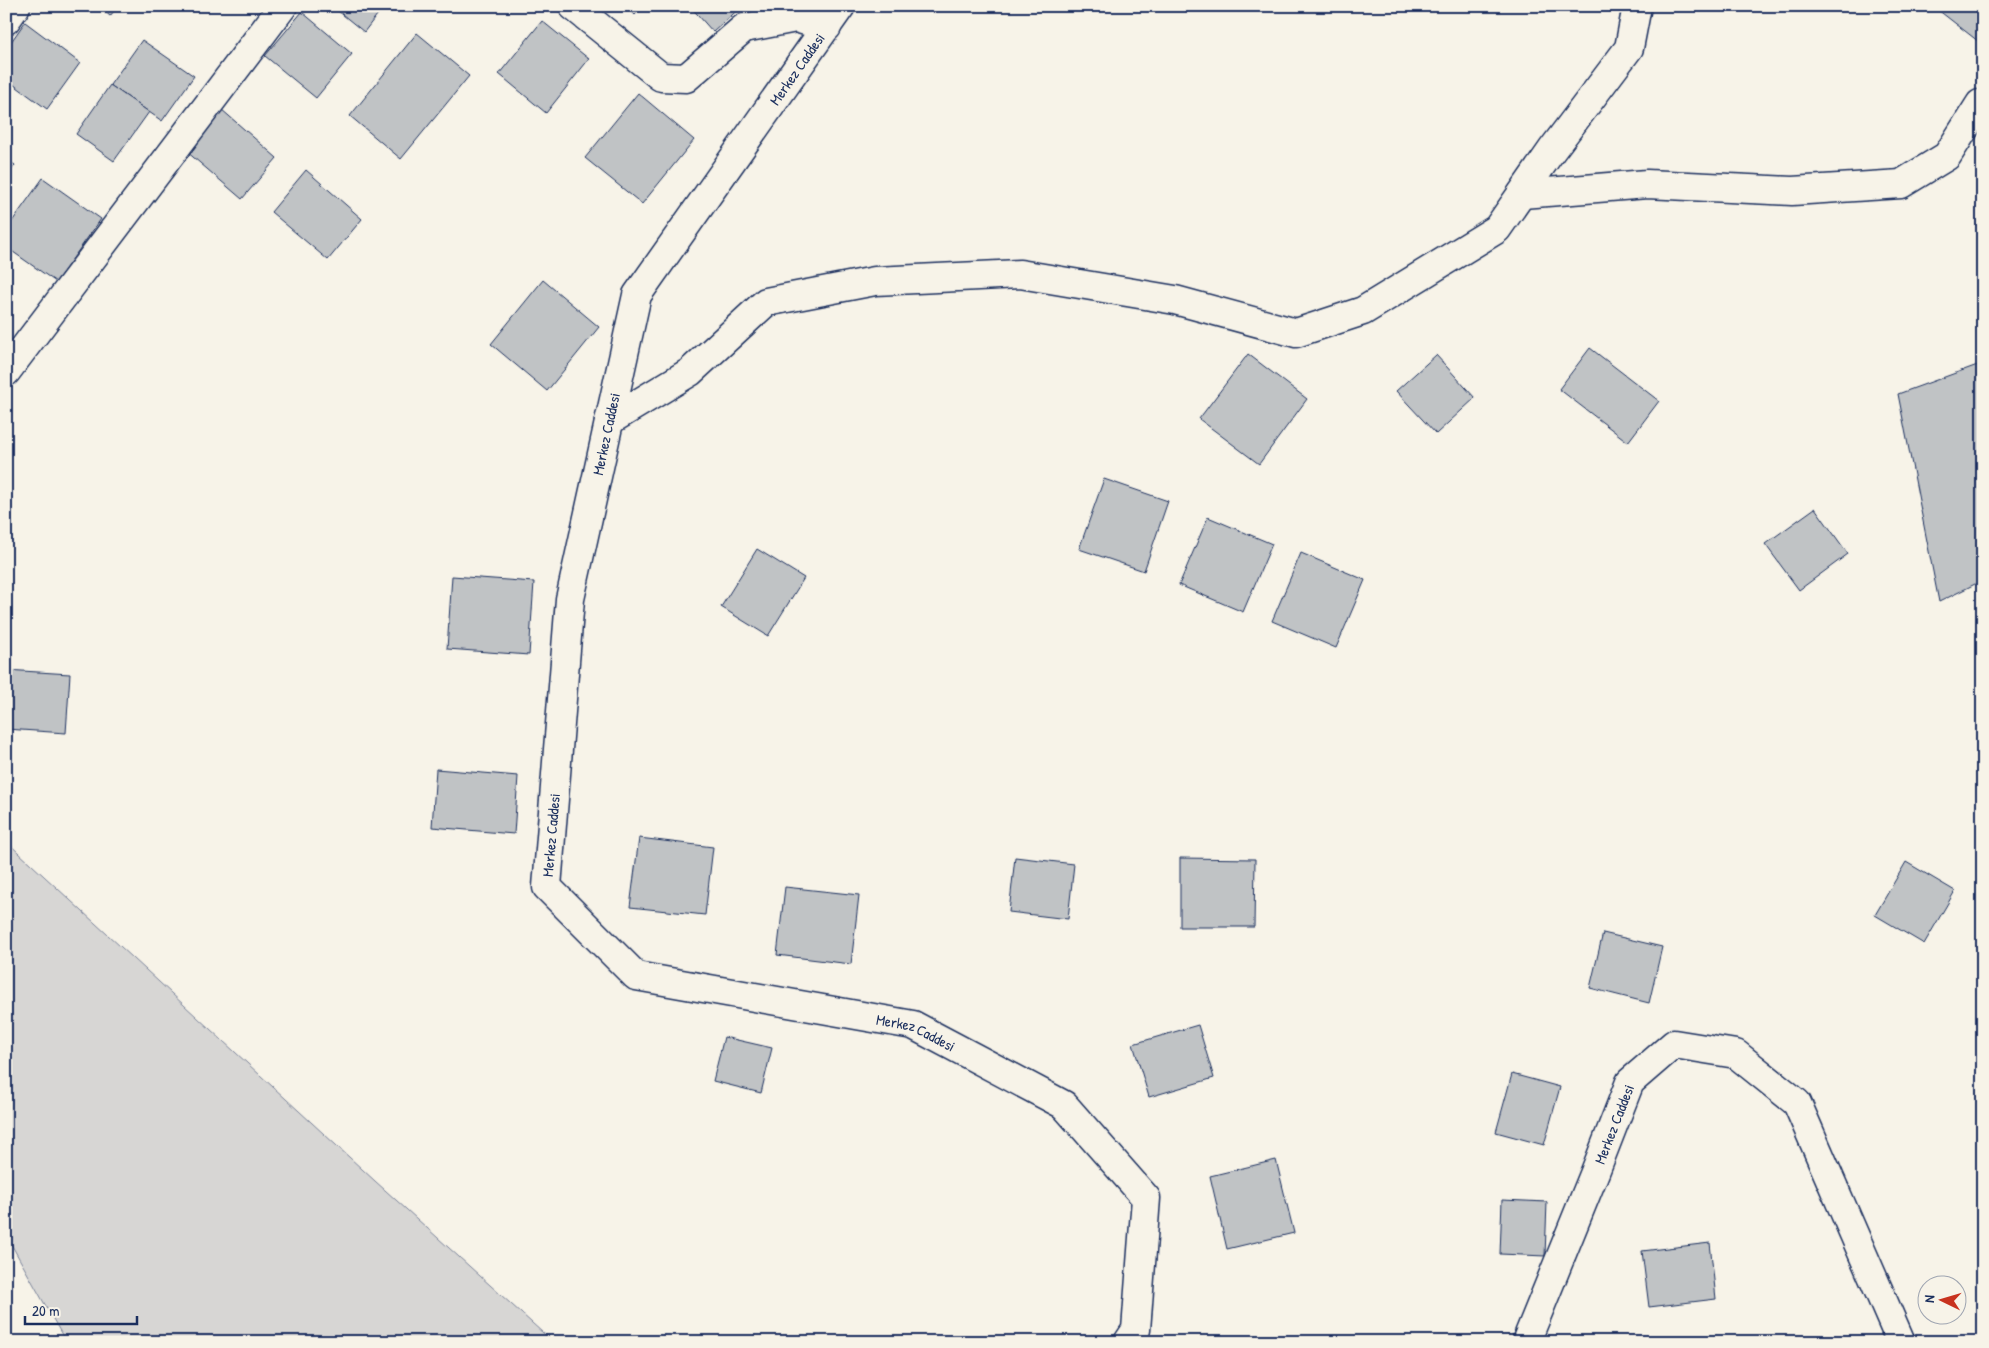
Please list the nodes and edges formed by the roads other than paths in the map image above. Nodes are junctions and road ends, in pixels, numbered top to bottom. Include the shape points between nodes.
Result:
1 (16, 6) edge
2 (283, 6) edge
3 (573, 6) edge
4 (1637, 6) edge
5 (834, 16) edge
6 (6, 20) edge
7 (1980, 104) dead end
8 (1522, 194) junction
9 (6, 372) edge
10 (609, 421) junction
11 (1128, 1342) edge
12 (1526, 1342) edge
13 (1900, 1342) edge

1 - 6 street
2 - 9 street
3 - 5 street via 660,77 686,78 744,28 796,18
4 - 8 street via 1629,48
5 - 10 street, Merkez Caddesi via 637,295
7 - 8 street via 1947,156 1901,184 1792,191 1647,184
8 - 10 street via 1497,229 1372,306 1296,333 1175,300 1020,274 875,282 766,302 690,372
10 - 11 street, Merkez Caddesi via 570,599 547,887 636,976 913,1025 1064,1105 1146,1198 1136,1330
12 - 13 street, Merkez Caddesi via 1630,1082 1674,1044 1736,1054 1797,1103

